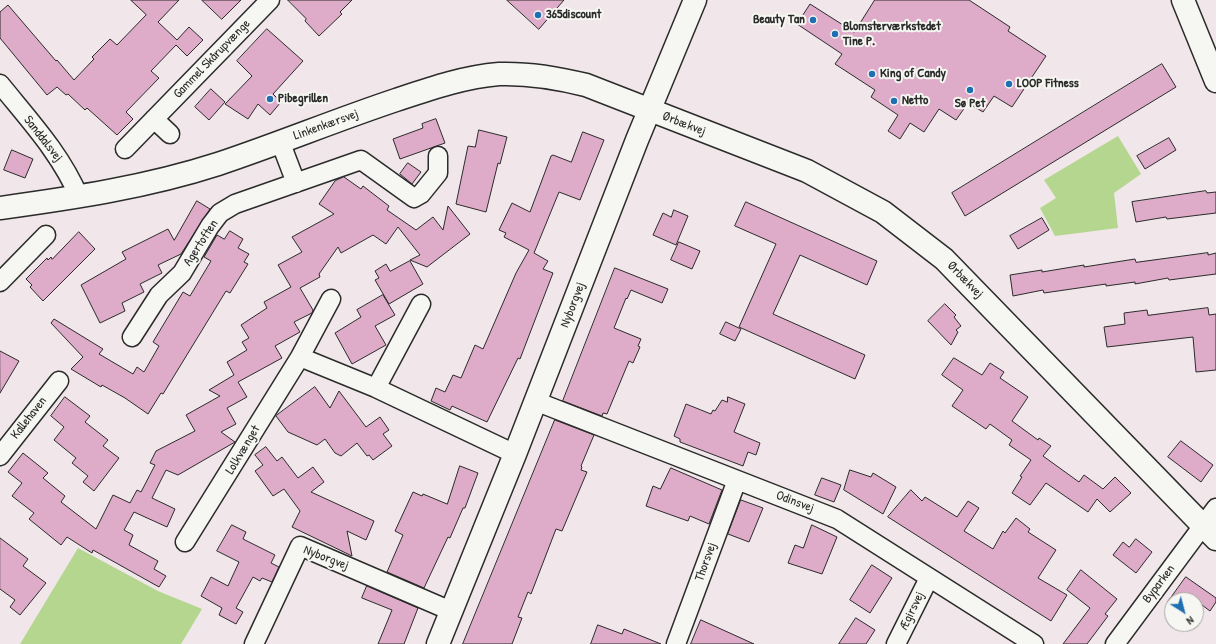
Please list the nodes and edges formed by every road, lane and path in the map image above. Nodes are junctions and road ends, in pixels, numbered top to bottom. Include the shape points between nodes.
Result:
1 (270, 0) edge
2 (695, 0) edge
3 (1183, 0) edge
4 (1216, 82) edge
5 (0, 84) edge
6 (650, 111) junction
7 (154, 119) junction
8 (170, 134) dead end
9 (280, 141) junction
10 (125, 149) dead end
11 (438, 156) dead end
12 (296, 183) junction
13 (79, 197) junction
14 (0, 208) edge
15 (46, 235) dead end
16 (0, 282) edge
17 (331, 299) dead end
18 (421, 304) dead end
19 (132, 337) dead end
20 (300, 357) junction
21 (59, 381) dead end
22 (376, 388) junction
23 (535, 401) junction
24 (515, 454) junction
25 (0, 456) edge
26 (737, 480) junction
27 (1216, 508) edge
28 (1209, 532) edge
29 (185, 542) dead end
30 (929, 578) junction
31 (451, 611) junction
32 (254, 644) edge
33 (438, 644) edge
34 (676, 644) edge
35 (896, 644) edge
36 (1034, 644) edge
37 (1115, 644) edge

1 - 7 street, Gammel Skårupvænge
2 - 6 street, Nyborgvej
3 - 4 street
5 - 13 street, Sanddalsvej via 60,159
6 - 9 street, Linkenkærsvej via 586,85 560,78 499,74 464,79 430,89
6 - 23 street, Nyborgvej
6 - 28 street, Ørbækvej via 807,171 883,212 944,259
7 - 8 street
7 - 10 street, Gammel Skårupvænge
9 - 12 street
9 - 13 street, Linkenkærsvej via 217,164 149,183
11 - 12 street, Agertoften via 438,173 421,194 414,198 361,160
12 - 19 street, Agertoften via 236,204 220,213 182,273 158,295
13 - 14 street, Linkenkærsvej
15 - 16 street
17 - 20 street, Lolkvænget
18 - 22 street
20 - 22 street
20 - 29 street, Lolkvænget
21 - 25 street, Kallehaven
22 - 24 street
23 - 24 street, Nyborgvej
23 - 26 street, Odinsvej
24 - 31 street, Nyborgvej
26 - 30 street, Odinsvej via 838,519
26 - 34 street, Thorsvej
27 - 28 street, Byparken
28 - 37 street, Byparken
30 - 35 street, Ægirsvej
30 - 36 street, Odinsvej
31 - 32 street, Nyborgvej via 300,546
31 - 33 street, Nyborgvej

